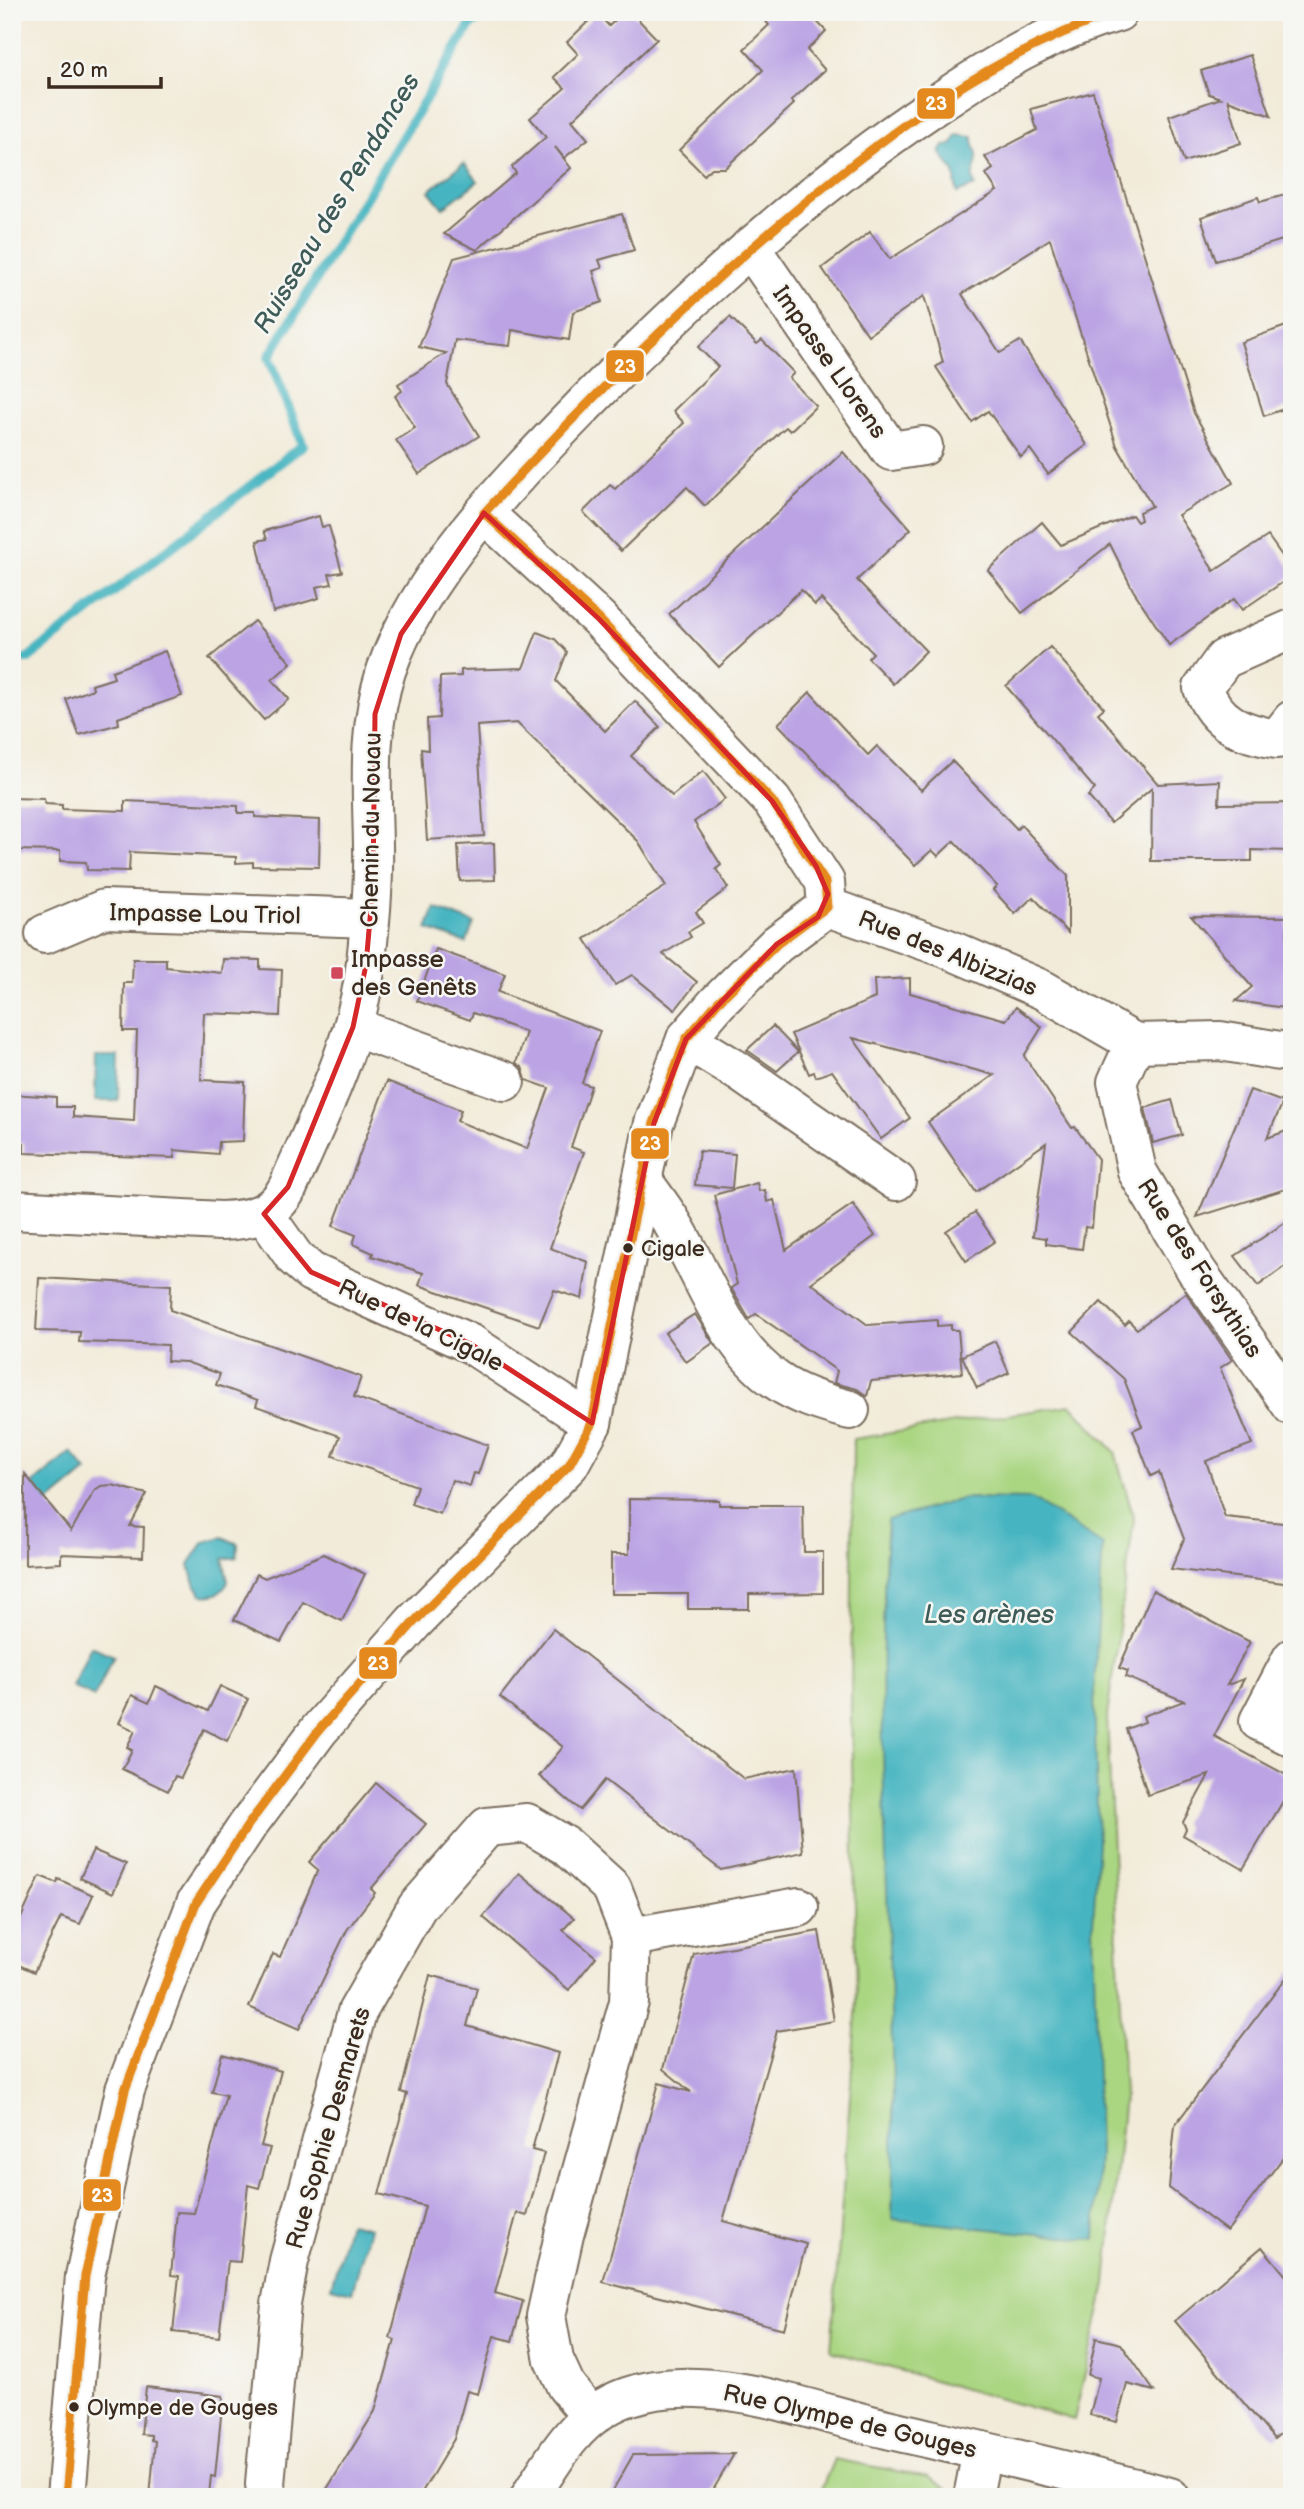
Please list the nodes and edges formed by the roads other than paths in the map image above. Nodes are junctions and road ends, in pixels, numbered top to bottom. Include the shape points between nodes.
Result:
1 (1118, 12) edge
2 (750, 247) junction
3 (923, 446) dead end
4 (484, 513) junction
5 (1292, 629) edge
6 (1292, 720) edge
7 (827, 907) junction
8 (370, 918) junction
9 (45, 934) dead end
10 (353, 1027) junction
11 (686, 1039) junction
12 (1135, 1043) junction
13 (1292, 1053) edge
14 (505, 1081) dead end
15 (643, 1181) junction
16 (896, 1181) dead end
17 (12, 1210) edge
18 (264, 1214) junction
19 (1292, 1406) edge
20 (850, 1410) dead end
21 (592, 1423) junction
22 (1292, 1658) edge
23 (1292, 1737) edge
24 (799, 1907) dead end
25 (631, 1937) junction
26 (590, 2415) junction
27 (982, 2451) junction
28 (66, 2497) edge
29 (267, 2497) edge
30 (530, 2497) edge
31 (973, 2497) edge
32 (1170, 2497) edge

1 - 2 street, Chemin du Nouau via 1046,37 989,68 879,142
2 - 3 street, Impasse Llorens via 891,451
2 - 4 street, Chemin du Nouau via 634,354
4 - 7 street, Rue des Albizzias via 598,619 772,801 825,882
4 - 8 street, Chemin du Nouau via 401,634 386,672 370,742
5 - 6 street via 1224,659 1203,688 1210,707 1244,733 1277,739
7 - 11 street via 777,944
7 - 12 street, Rue des Albizzias via 946,948 1031,985
8 - 9 street, Impasse Lou Triol via 104,909
8 - 10 street, Chemin du Nouau
10 - 14 street
10 - 18 street, Chemin du Nouau via 288,1187
11 - 15 street via 654,1123
11 - 16 street
12 - 13 street via 1220,1041
12 - 19 street, Rue des Forsythias via 1117,1082 1137,1171 1196,1270
15 - 20 street via 743,1348 775,1380
15 - 21 street
17 - 18 street via 221,1221
18 - 21 street, Rue de la Cigale via 295,1258 311,1272 471,1345
21 - 28 street via 569,1465 414,1622 320,1730 196,1903 125,2090 85,2276
22 - 23 street via 1259,1721
24 - 25 street
25 - 26 street, Rue Sophie Desmarets via 629,2002 546,2316 554,2360 566,2386
25 - 29 street, Rue Sophie Desmarets via 612,1888 566,1846 527,1823 487,1827 417,1907 357,2012 289,2261 281,2304
26 - 27 street, Rue Olympe de Gouges via 628,2396 663,2388 700,2388 730,2391
26 - 30 street, Rue Olympe de Gouges
27 - 31 street
27 - 32 street, Rue Olympe de Gouges

